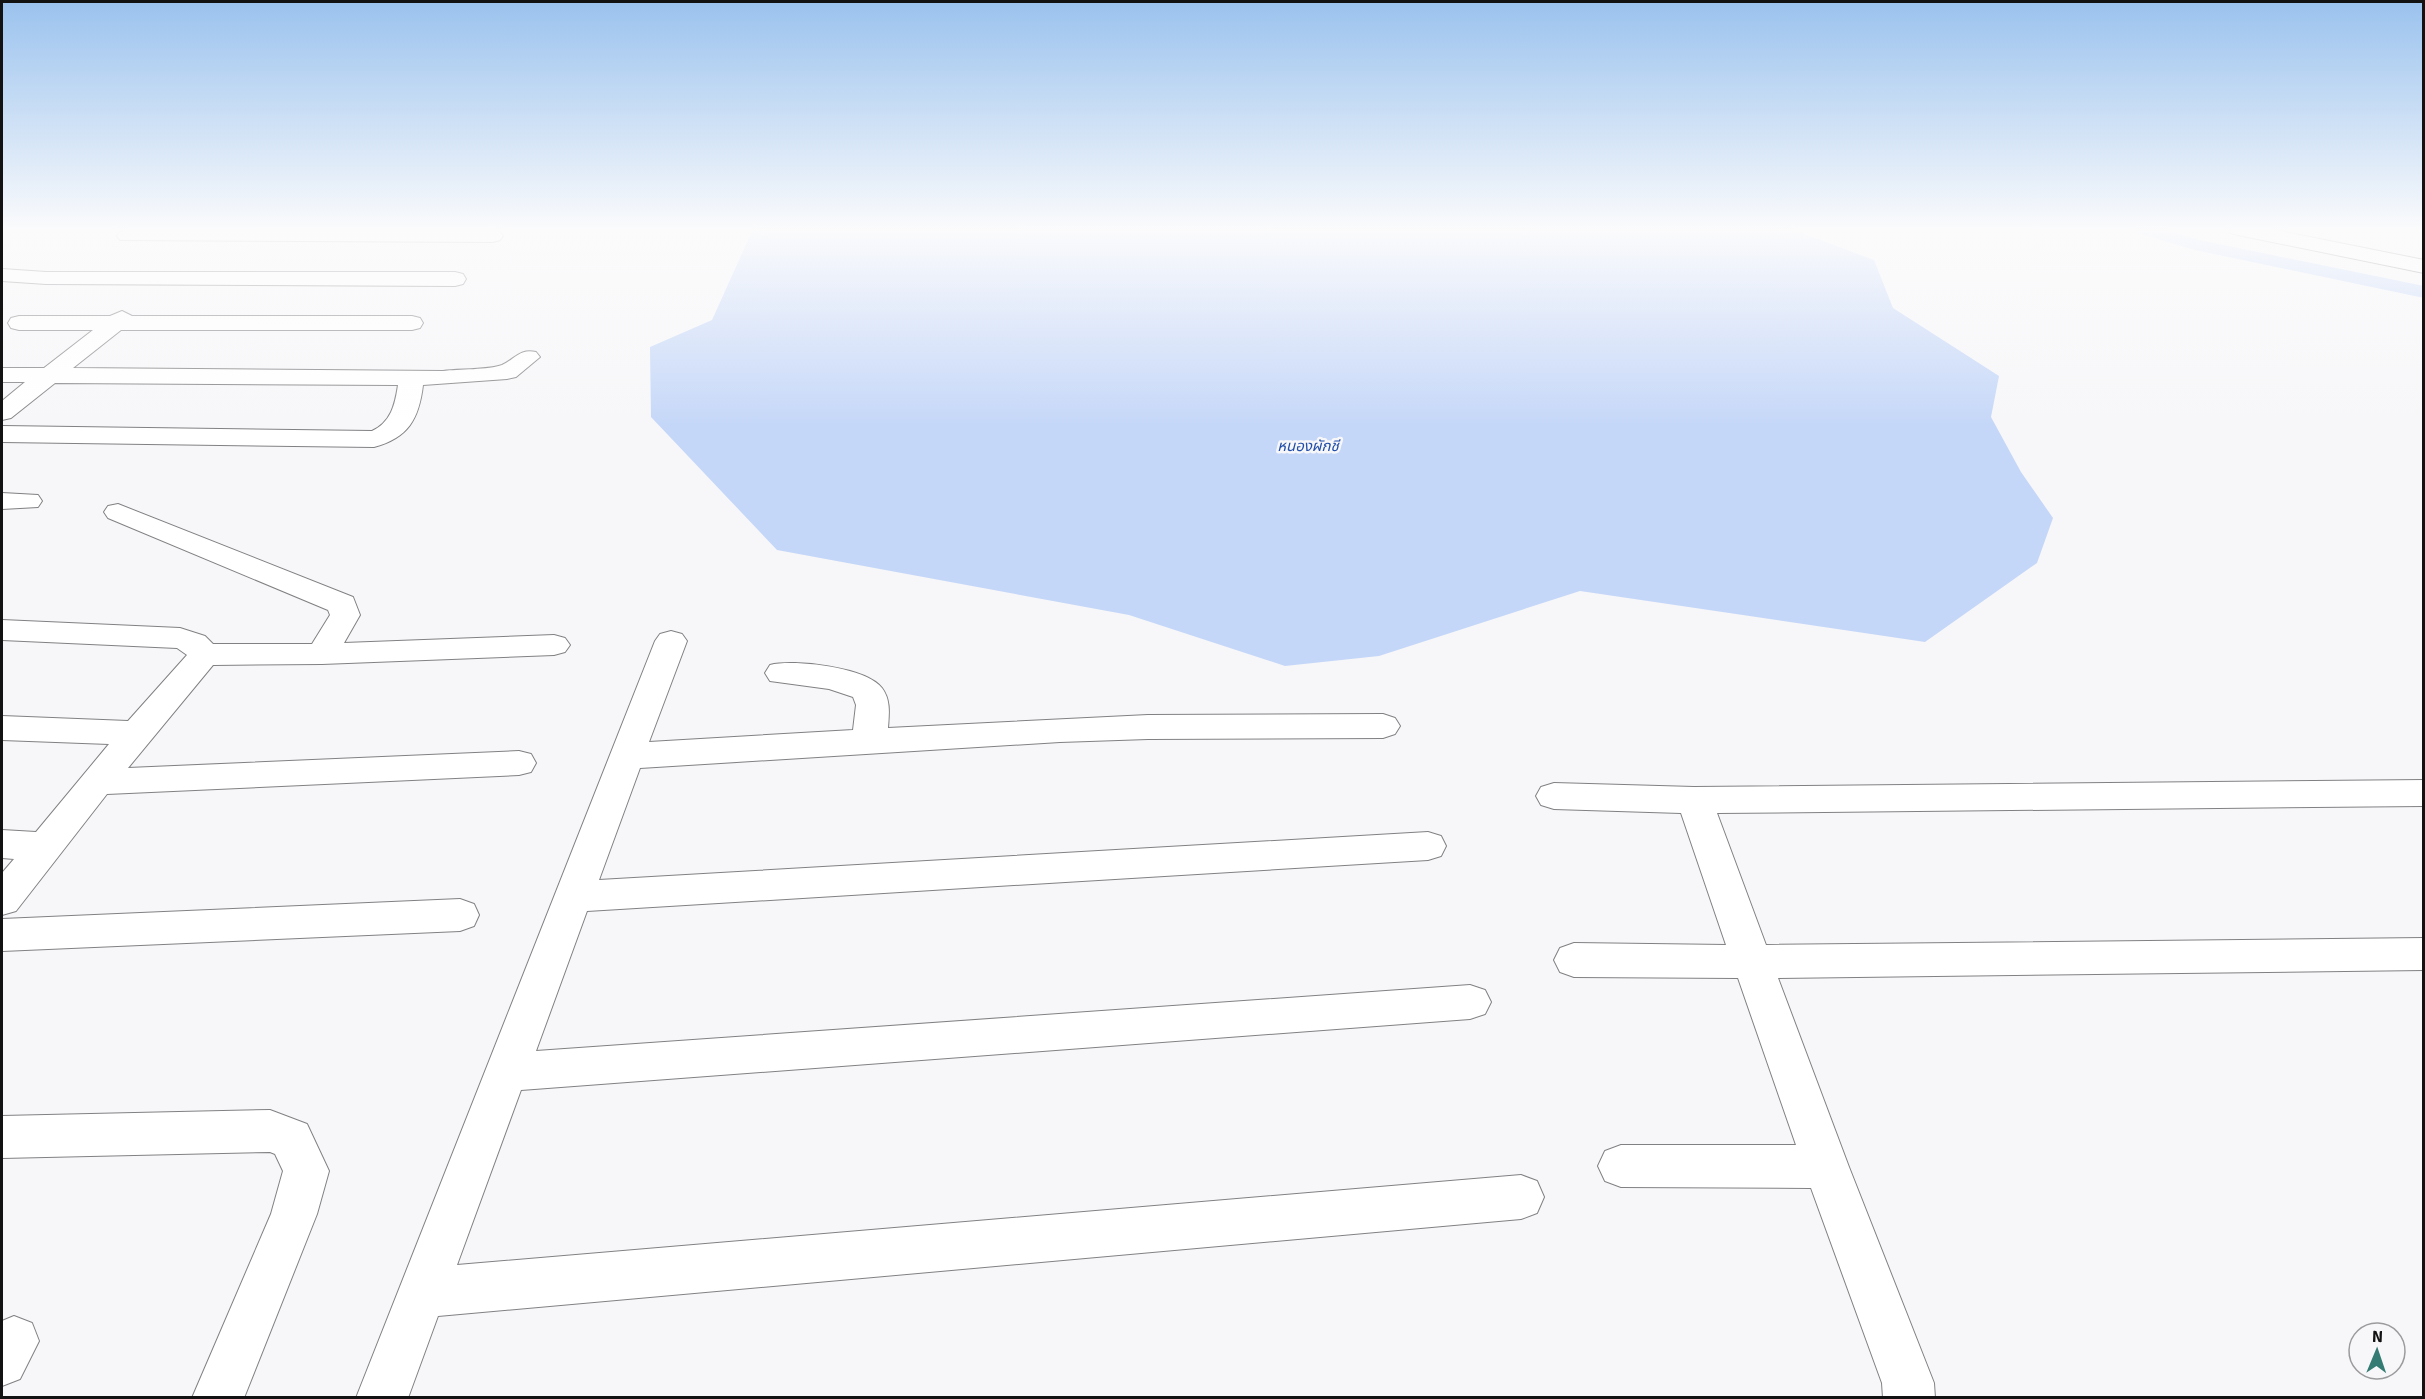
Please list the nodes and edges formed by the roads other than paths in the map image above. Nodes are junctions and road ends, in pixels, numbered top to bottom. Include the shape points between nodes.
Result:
1 (153, 294) edge
2 (19, 323) dead end
3 (116, 323) junction
4 (412, 323) dead end
5 (528, 357) dead end
6 (2, 375) edge
7 (50, 375) junction
8 (411, 378) junction
9 (2, 413) edge
10 (2, 434) edge
11 (118, 512) dead end
12 (2, 630) edge
13 (671, 641) dead end
14 (554, 645) dead end
15 (322, 654) junction
16 (204, 655) junction
17 (781, 673) dead end
18 (1383, 726) dead end
19 (2, 728) edge
20 (137, 733) junction
21 (869, 741) junction
22 (629, 756) junction
23 (519, 763) dead end
24 (97, 782) junction
25 (2424, 794) edge
26 (1554, 796) dead end
27 (1695, 800) junction
28 (2, 844) edge
29 (44, 846) junction
30 (1428, 846) dead end
31 (573, 897) junction
32 (2, 900) edge
33 (460, 915) dead end
34 (2, 934) edge
35 (2424, 954) edge
36 (1574, 960) dead end
37 (1753, 962) junction
38 (1470, 1002) dead end
39 (505, 1072) junction
40 (2, 1137) edge
41 (1621, 1166) dead end
42 (1826, 1167) junction
43 (1521, 1197) dead end
44 (420, 1293) junction
45 (218, 1398) edge
46 (382, 1398) edge
47 (1909, 1398) edge

1 - 3 street
2 - 3 street
3 - 4 street
3 - 7 street
5 - 8 street via 511,370 495,374
6 - 7 street
7 - 8 street
7 - 9 street
8 - 10 street via 406,411 389,434 374,439
11 - 15 street via 342,604 345,615
12 - 16 street via 180,638 194,643
13 - 22 street
14 - 15 street
15 - 16 street
16 - 20 street
17 - 21 street via 836,679 869,692
18 - 21 street via 1137,728
19 - 20 street
20 - 24 street
21 - 22 street
22 - 31 street
23 - 24 street
24 - 29 street
25 - 27 street
26 - 27 street
27 - 37 street
28 - 29 street
29 - 32 street
30 - 31 street
31 - 39 street
33 - 34 street
35 - 37 street
36 - 37 street
37 - 42 street
38 - 39 street
39 - 44 street
40 - 45 street via 270,1131 291,1139 306,1171 294,1214
41 - 42 street
42 - 47 street via 1908,1383
43 - 44 street
44 - 46 street

